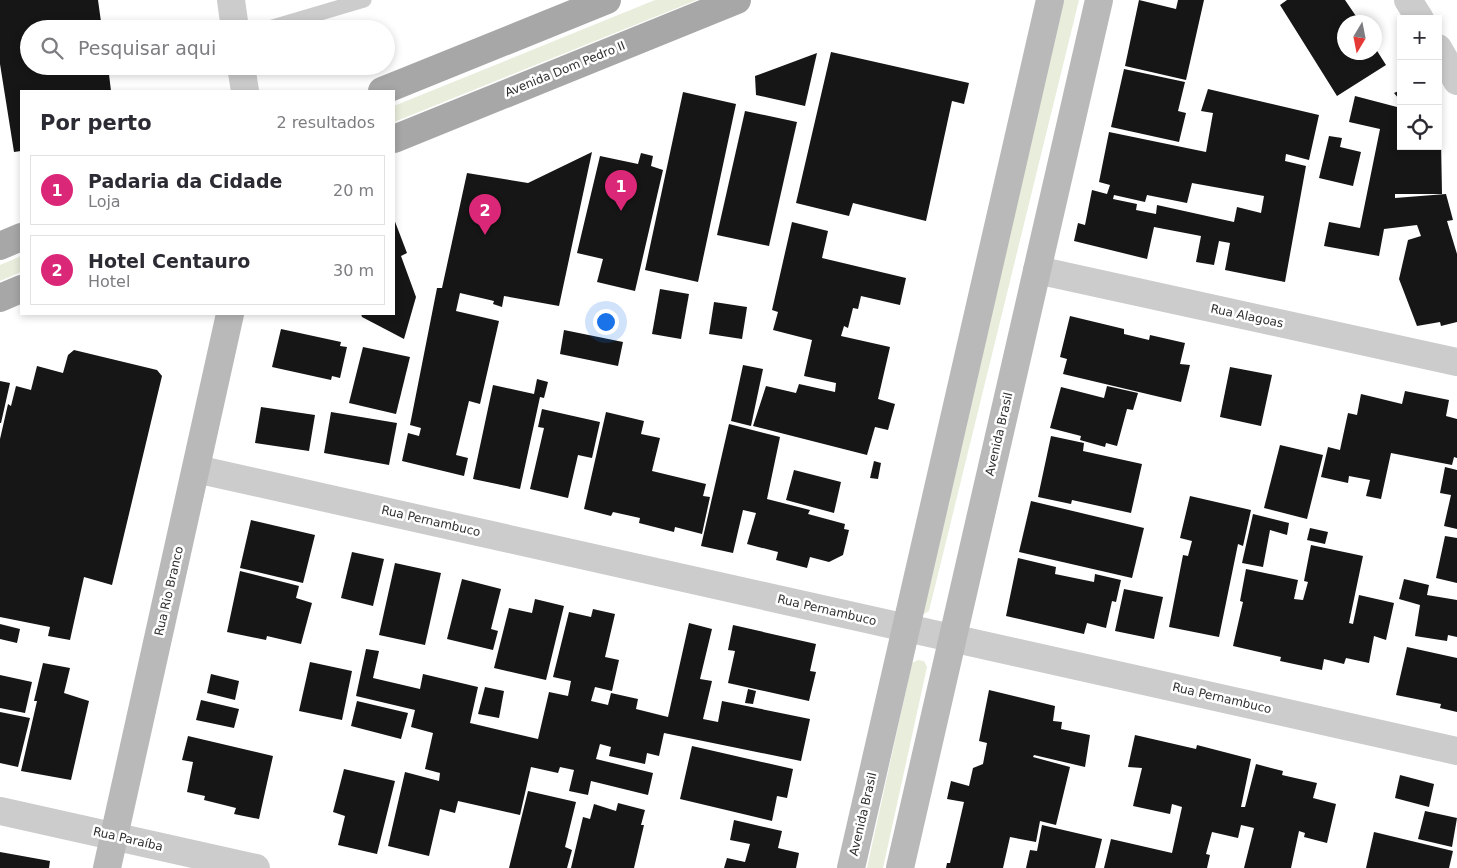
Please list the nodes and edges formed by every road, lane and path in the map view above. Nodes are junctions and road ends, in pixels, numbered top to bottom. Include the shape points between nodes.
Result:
1 (231, 0) edge
2 (364, 0) edge
3 (606, 0) edge
4 (737, 0) edge
5 (1050, 0) edge
6 (1099, 0) edge
7 (1408, 0) edge
8 (1417, 15) edge
9 (234, 20) edge
10 (296, 20) edge
11 (1442, 55) edge
12 (242, 75) edge
13 (1457, 82) edge
14 (245, 90) edge
15 (384, 90) edge
16 (395, 139) edge
17 (20, 237) edge
18 (0, 246) edge
19 (1037, 270) junction
20 (20, 289) edge
21 (0, 298) edge
22 (230, 315) edge
23 (1457, 362) edge
24 (196, 469) junction
25 (906, 628) junction
26 (952, 638) junction
27 (1457, 751) edge
28 (0, 811) edge
29 (114, 836) junction
30 (107, 868) edge
31 (256, 868) edge
32 (851, 868) edge
33 (900, 868) edge

1 - 9 street
2 - 10 lane
3 - 15 main road
4 - 16 main road, Avenida Dom Pedro II
5 - 25 main road, Avenida Brasil
6 - 19 main road, Avenida Brasil
7 - 8 street
11 - 13 street
12 - 14 street
17 - 18 main road
19 - 23 street, Rua Alagoas
19 - 26 main road, Avenida Brasil
20 - 21 main road
22 - 24 main road, Rua Rio Branco
24 - 25 street, Rua Pernambuco
24 - 29 main road, Rua Rio Branco
25 - 26 street, Rua Pernambuco
25 - 32 main road, Avenida Brasil
26 - 27 street, Rua Pernambuco
26 - 33 main road, Avenida Brasil
28 - 29 street, Rua Paraíba
29 - 30 main road, Rua Rio Branco
29 - 31 street, Rua Paraíba

